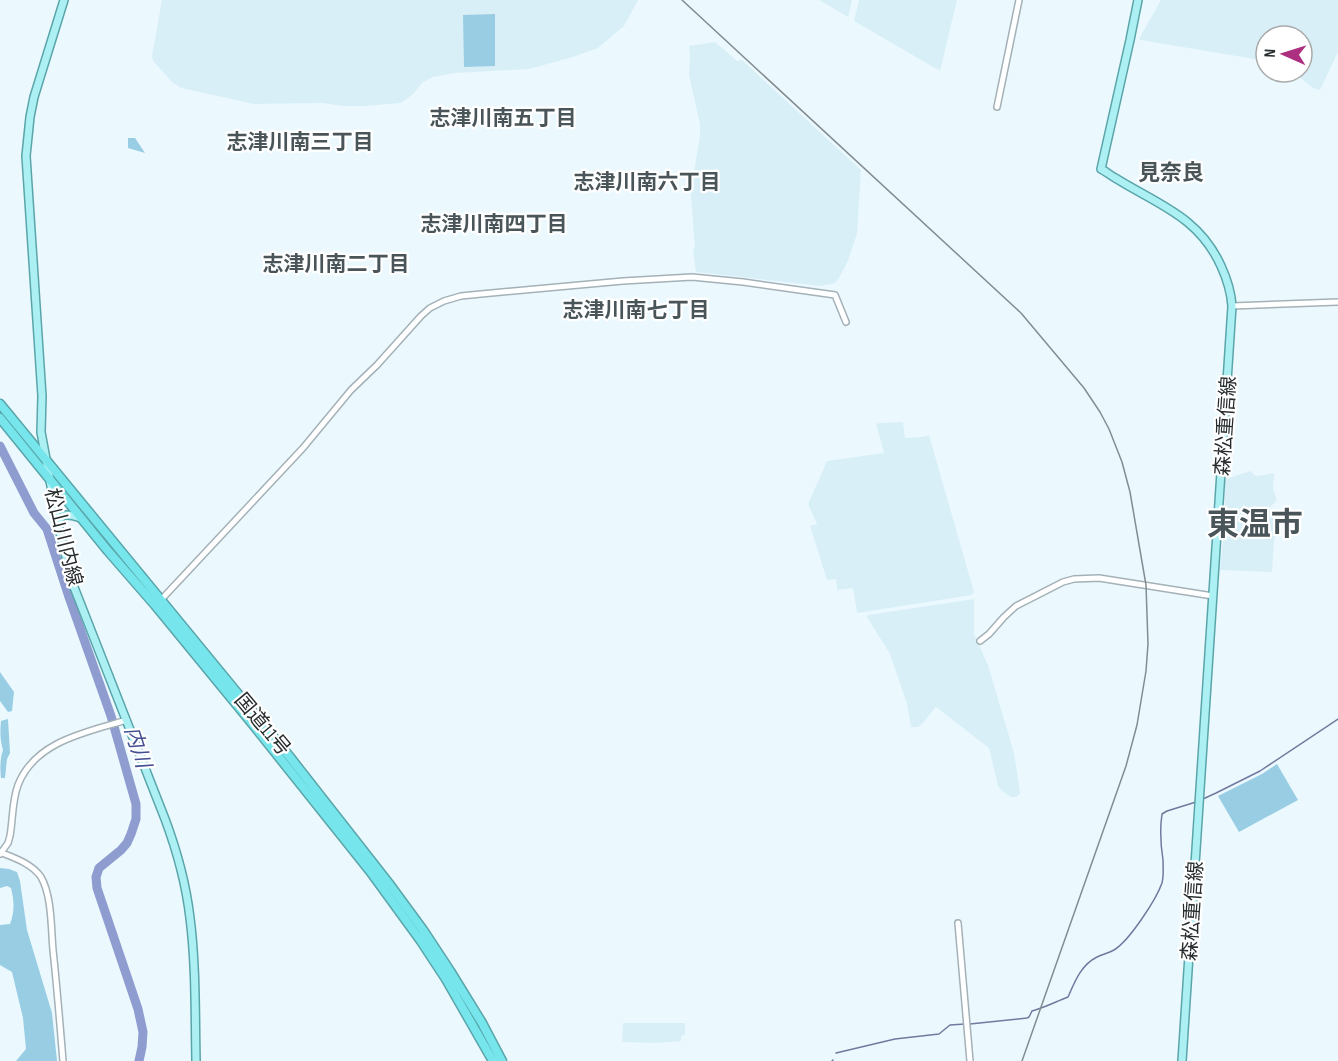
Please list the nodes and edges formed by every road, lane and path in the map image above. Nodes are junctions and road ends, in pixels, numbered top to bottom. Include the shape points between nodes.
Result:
1 (64, 0) edge
2 (1018, 0) edge
3 (1138, 0) edge
4 (997, 107) dead end
5 (1338, 302) edge
6 (1232, 306) junction
7 (846, 322) dead end
8 (0, 404) edge
9 (0, 418) edge
10 (41, 432) junction
11 (22, 433) junction
12 (46, 462) junction
13 (49, 478) junction
14 (81, 518) junction
15 (58, 524) junction
16 (1213, 596) junction
17 (158, 603) junction
18 (980, 641) dead end
19 (127, 720) junction
20 (1, 854) edge
21 (958, 923) dead end
22 (63, 1061) edge
23 (196, 1061) edge
24 (493, 1061) edge
25 (502, 1061) edge
26 (970, 1061) edge
27 (1182, 1061) edge

1 - 10 main road, 松山川内線 via 34,97 26,156
2 - 4 street
3 - 6 main road, 森松重信線 via 1101,169 1170,209 1197,230 1216,256 1229,286
5 - 6 street
6 - 16 main road, 森松重信線
7 - 17 street via 835,294 692,277 460,296 444,301 412,325
8 - 11 highway, 国道11号
9 - 13 highway, 国道11号
10 - 11 main road via 34,437
10 - 12 main road, 松山川内線
11 - 12 highway, 国道11号
12 - 13 main road, 松山川内線
12 - 17 highway, 国道11号
13 - 14 highway, 国道11号
13 - 15 main road, 松山川内線
14 - 15 main road via 65,514
14 - 17 highway, 国道11号
15 - 19 main road, 松山川内線 via 72,582
16 - 18 street via 1099,578 1074,579 1016,606
16 - 27 main road, 森松重信線
17 - 24 highway, 国道11号 via 396,904 446,979
17 - 25 highway, 国道11号 via 289,756 390,885 429,938
19 - 20 street via 82,732 34,760 17,786 10,836
19 - 23 main road, 松山川内線 via 175,845 185,889 193,939
20 - 22 street via 34,869 46,889
21 - 26 street

